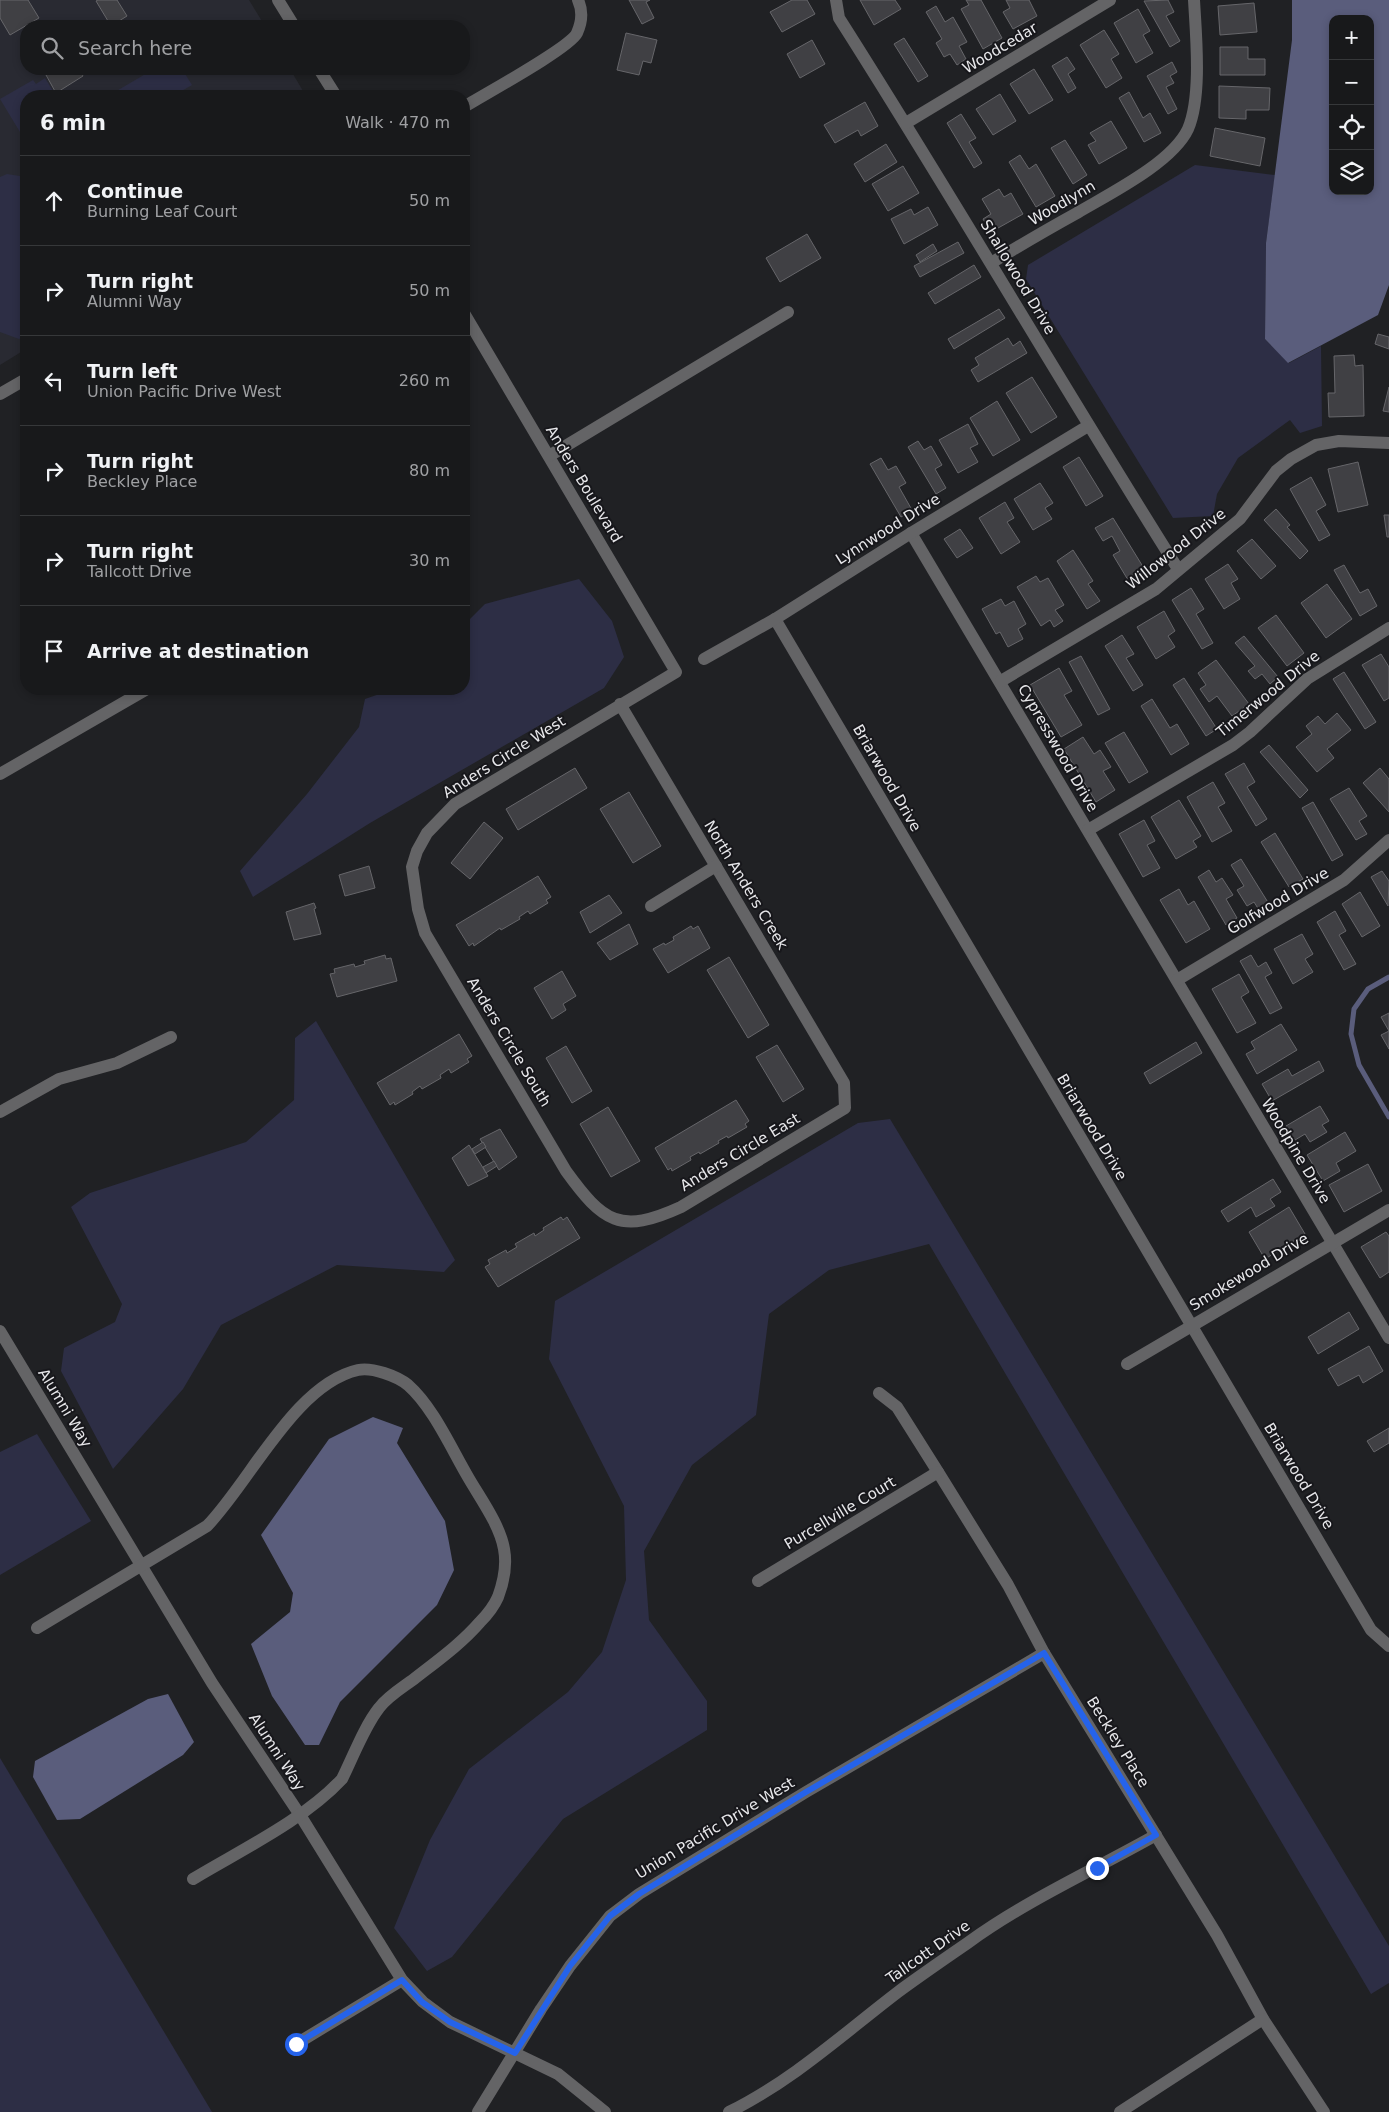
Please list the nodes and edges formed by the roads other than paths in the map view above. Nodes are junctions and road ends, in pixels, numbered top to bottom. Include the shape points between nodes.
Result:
1 (278, 0) edge
2 (578, 0) edge
3 (836, 0) edge
4 (1110, 0) edge
5 (1194, 0) edge
6 (290, 20) edge
7 (323, 75) edge
8 (332, 90) edge
9 (470, 103) edge
10 (906, 123) junction
11 (991, 263) junction
12 (788, 312) dead end
13 (470, 323) edge
14 (20, 382) edge
15 (0, 394) edge
16 (1088, 426) junction
17 (1389, 443) edge
18 (549, 456) junction
19 (911, 532) junction
20 (1178, 570) junction
21 (774, 619) junction
22 (1389, 628) edge
23 (704, 659) dead end
24 (676, 672) joint
25 (1000, 681) junction
26 (137, 695) edge
27 (620, 704) junction
28 (0, 774) edge
29 (1088, 830) junction
30 (1389, 840) edge
31 (417, 851) joint
32 (716, 866) junction
33 (651, 906) dead end
34 (1177, 980) junction
35 (171, 1037) dead end
36 (844, 1083) joint
37 (0, 1112) edge
38 (1389, 1210) edge
39 (625, 1221) joint
40 (1332, 1242) junction
41 (1191, 1325) junction
42 (0, 1331) edge
43 (1389, 1338) edge
44 (1127, 1364) dead end
45 (879, 1393) dead end
46 (938, 1472) junction
47 (141, 1565) junction
48 (758, 1581) dead end
49 (37, 1628) dead end
50 (1389, 1646) edge
51 (1044, 1653) junction
52 (300, 1815) junction
53 (1156, 1835) junction
54 (193, 1879) dead end
55 (402, 1980) junction
56 (1263, 2019) junction
57 (296, 2044) dead end
58 (515, 2053) junction
59 (478, 2112) edge
60 (605, 2112) edge
61 (729, 2112) edge
62 (1120, 2112) edge
63 (1324, 2112) edge

1 - 6 street
2 - 9 street via 582,14 576,35 542,60
3 - 10 street, Shallowood Drive via 839,18
4 - 10 street, Woodcedar
5 - 11 street, Woodlynn via 1196,91 1188,128 1176,147 1148,169
7 - 8 street
10 - 11 street, Shallowood Drive
11 - 16 street, Shallowood Drive
12 - 18 street
13 - 18 street, Anders Boulevard
14 - 15 street
16 - 19 street, Lynnwood Drive
16 - 20 street, Shallowood Drive
17 - 20 street, Willowood Drive via 1316,445 1290,459 1276,471 1240,519
18 - 24 street, Anders Boulevard
19 - 21 street, Lynnwood Drive
19 - 25 street, Cypresswood Drive
20 - 25 street, Willowood Drive via 1156,589
21 - 23 street, Lynnwood Drive
21 - 41 street, Briarwood Drive
22 - 29 street, Timerwood Drive via 1307,679 1233,745
24 - 27 street, Anders Circle West
25 - 29 street, Cypresswood Drive
26 - 28 street
27 - 31 street, Anders Circle West via 455,804 427,833
27 - 32 street, North Anders Creek
29 - 34 street, Cypresswood Drive
30 - 34 street, Golfwood Drive via 1344,880
31 - 39 street, Anders Circle South via 412,867 425,932 566,1171 598,1210
32 - 33 street
32 - 36 street, North Anders Creek
34 - 40 street, Woodpine Drive
35 - 37 street via 117,1064 59,1079
36 - 39 street, Anders Circle East via 844,1108 681,1207 658,1218
38 - 40 street, Smokewood Drive
40 - 41 street, Smokewood Drive
40 - 43 street, Woodpine Drive
41 - 44 street, Smokewood Drive
41 - 50 street, Briarwood Drive via 1371,1630
42 - 47 street, Alumni Way
45 - 46 street, Beckley Place via 897,1407
46 - 48 street, Purcellville Court
46 - 51 street, Beckley Place via 1008,1585
47 - 49 street
47 - 52 street, Alumni Way via 212,1683
47 - 52 street via 207,1526 296,1411 322,1388 342,1376 360,1369 384,1372 407,1384 438,1425 491,1517 504,1547 506,1564 497,1599 485,1617 454,1647 378,1708 342,1779
51 - 53 street, Beckley Place
51 - 58 street, Union Pacific Drive West via 639,1894 610,1916 541,2009
52 - 54 street
52 - 55 street, Alumni Way
53 - 56 street, Beckley Place
53 - 61 street, Tallcott Drive via 1033,1902 972,1940 794,2073
55 - 57 street
55 - 58 street, Alumni Way via 422,2002 450,2022
56 - 62 street
56 - 63 street, Beckley Place
58 - 59 street, Union Pacific Drive West
58 - 60 street, Alumni Way via 558,2074

